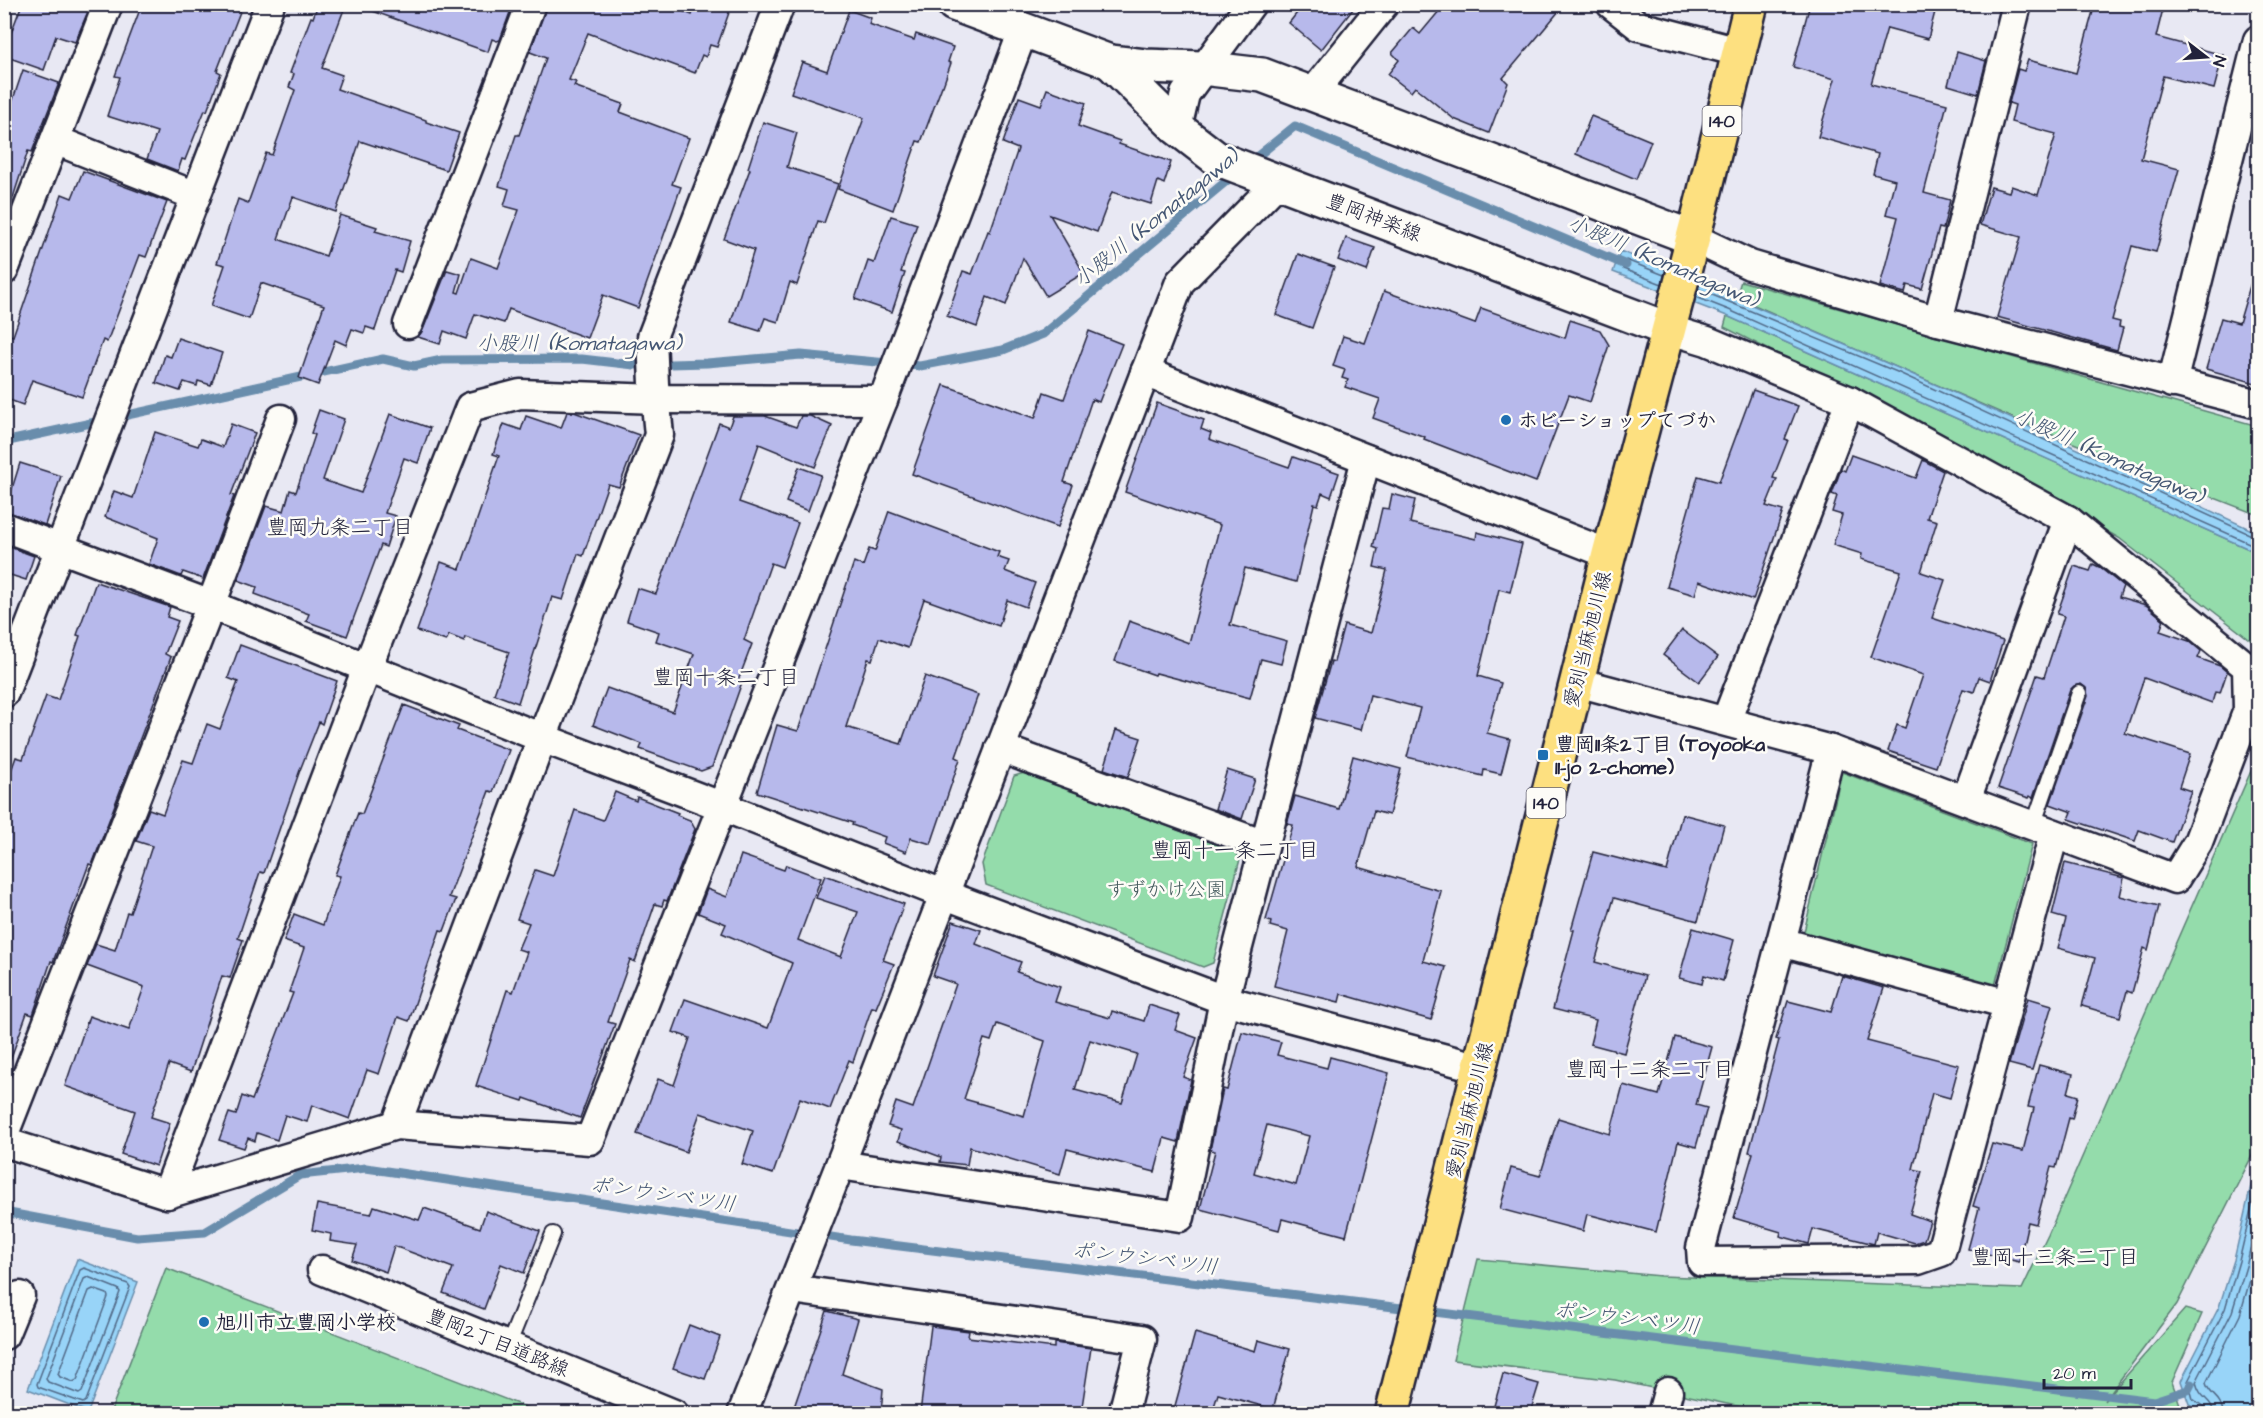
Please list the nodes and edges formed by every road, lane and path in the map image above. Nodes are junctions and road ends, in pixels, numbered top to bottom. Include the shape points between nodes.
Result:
1 (108, 4) edge
2 (270, 4) edge
3 (531, 4) edge
4 (780, 4) edge
5 (954, 4) edge
6 (1251, 4) edge
7 (1384, 4) edge
8 (1611, 4) edge
9 (1751, 4) edge
10 (2017, 4) edge
11 (1023, 31) junction
12 (2259, 40) edge
13 (1739, 52) junction
14 (1110, 62) junction
15 (1202, 69) junction
16 (1312, 94) junction
17 (1177, 128) junction
18 (55, 140) junction
19 (1267, 176) junction
20 (196, 196) junction
21 (1690, 248) junction
22 (4, 270) edge
23 (1670, 319) junction
24 (1938, 321) junction
25 (408, 324) dead end
26 (1145, 372) junction
27 (2172, 383) junction
28 (887, 390) junction
29 (655, 392) junction
30 (1850, 401) junction
31 (2259, 404) edge
32 (281, 419) dead end
33 (1366, 459) junction
34 (2068, 520) junction
35 (4, 526) edge
36 (61, 549) junction
37 (1609, 554) junction
38 (211, 605) junction
39 (367, 668) junction
40 (1577, 682) junction
41 (4, 693) edge
42 (2079, 693) dead end
43 (1726, 721) junction
44 (542, 738) junction
45 (1000, 748) junction
46 (1831, 750) junction
47 (1966, 800) junction
48 (721, 806) junction
49 (2043, 830) junction
50 (1264, 845) junction
51 (943, 894) junction
52 (1781, 942) junction
53 (1224, 1000) junction
54 (2008, 1004) junction
55 (1480, 1068) junction
56 (396, 1125) junction
57 (4, 1134) edge
58 (4, 1142) edge
59 (840, 1165) junction
60 (167, 1194) junction
61 (553, 1234) dead end
62 (322, 1270) dead end
63 (792, 1289) junction
64 (20, 1296) dead end
65 (4, 1335) edge
66 (508, 1346) junction
67 (674, 1413) edge
68 (742, 1413) edge
69 (1123, 1413) edge
70 (1392, 1413) edge

1 - 18 street
2 - 20 street
3 - 25 street
4 - 29 street via 652,337
5 - 11 street, 豊岡神楽線
6 - 15 street
7 - 16 street
8 - 13 street via 1639,26
9 - 13 main road, 愛別当麻旭川線 / 140
10 - 24 street
11 - 14 street, 豊岡神楽線
11 - 28 street
12 - 27 street
13 - 21 main road, 愛別当麻旭川線 / 140
14 - 15 street, 豊岡神楽線
14 - 17 street, 豊岡神楽線
15 - 16 street, 豊岡神楽線 via 1262,75
15 - 17 street via 1185,94
16 - 21 street, 豊岡神楽線
17 - 19 street, 豊岡神楽線 via 1216,158
18 - 20 street
18 - 22 street
19 - 23 street, 豊岡神楽線
19 - 26 street via 1179,282
20 - 36 street
21 - 23 main road, 愛別当麻旭川線 / 140
21 - 24 street
23 - 30 street via 1707,341
23 - 37 main road, 愛別当麻旭川線 / 140
24 - 27 street
26 - 33 street
26 - 45 street
27 - 31 street
28 - 29 street
28 - 48 street
29 - 39 street via 520,394 470,407
29 - 44 street via 659,435
30 - 34 street
30 - 43 street
32 - 38 street
33 - 37 street
33 - 50 street
34 - 47 street
34 - 49 street via 2247,667 2248,710 2198,842 2175,879
35 - 36 street
36 - 38 street
36 - 41 street
37 - 40 main road, 愛別当麻旭川線 / 140
38 - 39 street
38 - 57 street
39 - 44 street
39 - 60 street
40 - 43 street
40 - 55 main road, 愛別当麻旭川線 / 140
42 - 49 lane
43 - 46 street
44 - 48 street
44 - 56 street
45 - 50 street
45 - 51 street
46 - 47 street
46 - 52 street
47 - 49 street
48 - 51 street
48 - 56 street via 590,1140
49 - 54 street
50 - 53 street
51 - 53 street
51 - 59 street
52 - 54 street
52 - 54 street via 1701,1248 1702,1262 1918,1260 1941,1252
53 - 55 street
53 - 59 street via 1180,1217
55 - 70 main road, 愛別当麻旭川線 / 140
56 - 60 street
58 - 60 street
59 - 63 street
61 - 66 lane
62 - 66 street, 豊岡2丁目道路線
63 - 68 street
63 - 69 street via 1142,1339
64 - 65 street
66 - 67 street, 豊岡2丁目道路線

